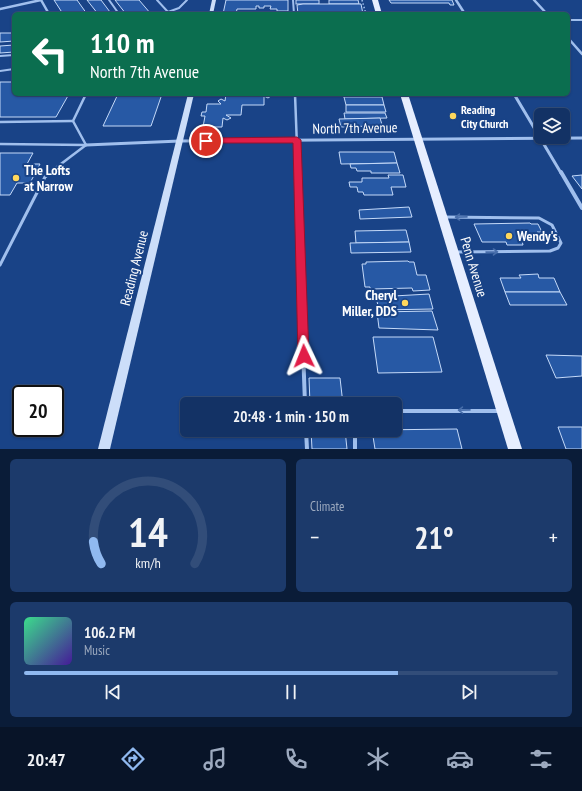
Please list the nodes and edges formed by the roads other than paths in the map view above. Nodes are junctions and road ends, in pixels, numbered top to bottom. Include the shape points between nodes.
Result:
1 (41, 0) edge
2 (108, 0) edge
3 (157, 0) edge
4 (187, 0) edge
5 (214, 0) edge
6 (293, 0) edge
7 (375, 0) edge
8 (456, 0) edge
9 (534, 0) edge
10 (0, 9) edge
11 (48, 12) edge
12 (117, 12) edge
13 (211, 12) edge
14 (294, 12) edge
15 (378, 12) edge
16 (464, 12) edge
17 (545, 12) edge
18 (570, 20) edge
19 (582, 20) edge
20 (570, 40) edge
21 (581, 52) edge
22 (0, 56) edge
23 (12, 56) edge
24 (12, 70) edge
25 (0, 71) edge
26 (85, 96) edge
27 (191, 96) edge
28 (295, 96) edge
29 (405, 96) edge
30 (515, 96) edge
31 (73, 121) junction
32 (0, 122) edge
33 (534, 128) edge
34 (418, 138) junction
35 (534, 138) edge
36 (570, 138) edge
37 (582, 138) edge
38 (297, 140) junction
39 (180, 141) junction
40 (0, 144) edge
41 (544, 144) edge
42 (86, 145) junction
43 (582, 208) edge
44 (442, 217) junction
45 (453, 252) junction
46 (0, 264) edge
47 (305, 397) edge
48 (402, 411) edge
49 (503, 412) junction
50 (306, 437) edge
51 (355, 437) edge
52 (104, 449) edge
53 (307, 449) edge
54 (355, 449) edge
55 (515, 449) edge

1 - 10 street
1 - 11 street
2 - 12 lane
3 - 4 lane via 168,12 178,9
5 - 13 street
6 - 14 lane
7 - 15 main road
8 - 16 street
9 - 17 street
18 - 19 lane
20 - 21 street
22 - 23 lane
24 - 25 lane
26 - 31 lane
27 - 39 street, Reading Avenue
28 - 38 lane
29 - 34 main road, Penn Avenue
30 - 33 street
31 - 32 lane
31 - 42 lane
34 - 35 street, North 7th Avenue
34 - 38 street, North 7th Avenue
34 - 44 main road, Penn Avenue
36 - 37 street, North 7th Avenue
38 - 39 street, North 7th Avenue
38 - 47 lane
39 - 42 street, North 7th Avenue
39 - 52 street, Reading Avenue
40 - 42 lane
41 - 43 street
42 - 46 lane via 45,177
44 - 45 main road, Penn Avenue
45 -> 44 lane via 550,251 558,248 561,243 552,224 539,218
45 - 49 main road, Penn Avenue
49 -> 48 lane
49 - 55 main road, Penn Avenue
50 - 53 lane
51 - 54 lane

